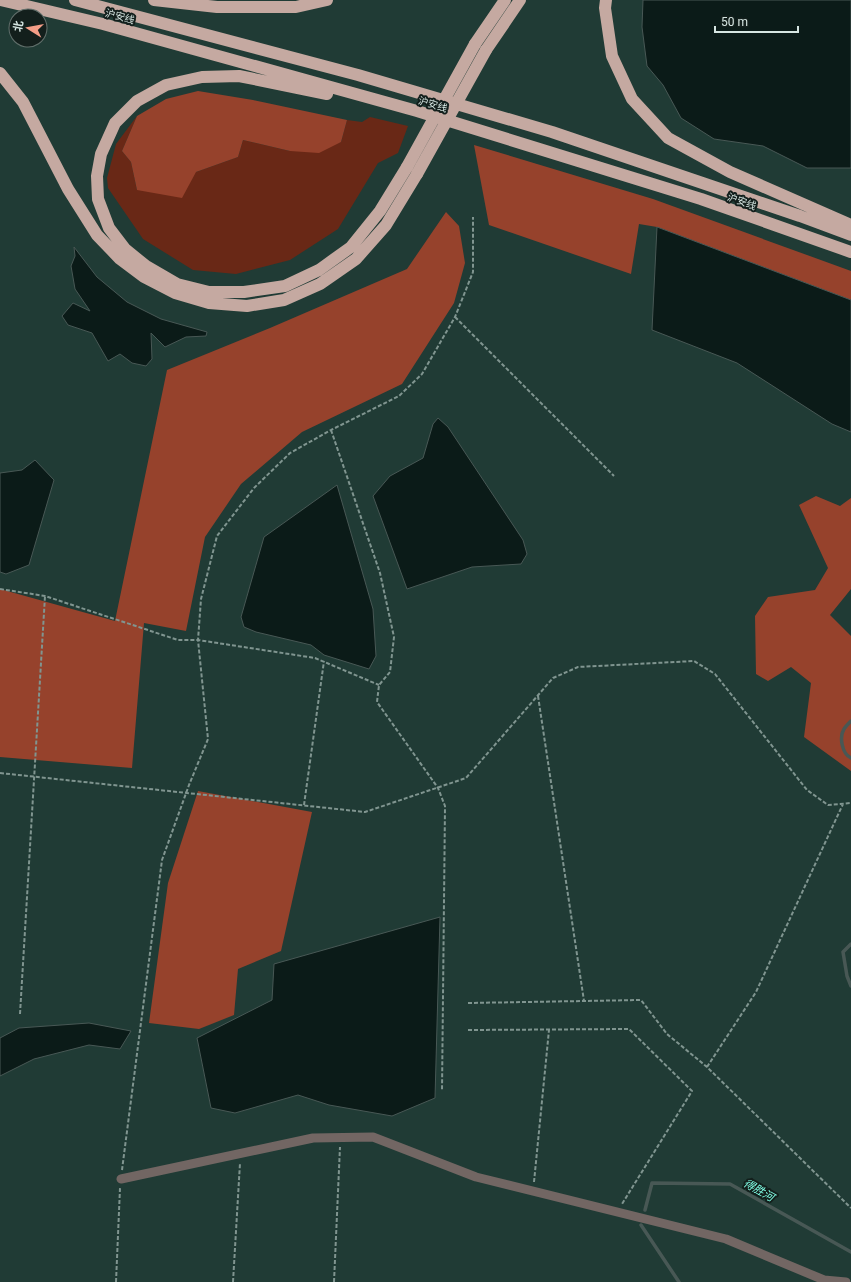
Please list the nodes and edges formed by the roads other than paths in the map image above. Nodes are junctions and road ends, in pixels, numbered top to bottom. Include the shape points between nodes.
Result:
1 (1, 0) edge
2 (76, 0) edge
3 (154, 0) edge
4 (327, 0) edge
5 (506, 0) edge
6 (520, 0) edge
7 (606, 0) edge
8 (0, 73) edge
9 (417, 111) junction
10 (412, 170) junction
11 (851, 225) edge
12 (851, 235) edge
13 (851, 252) edge
14 (121, 1179) road end
15 (846, 1282) edge

1 - 9 highway, 沪安线 via 103,24
2 - 12 highway, 沪安线 via 358,75 544,130
3 - 4 highway via 217,7 296,7
5 - 10 highway, bridge via 475,44
6 - 10 highway, bridge
7 - 11 highway via 612,56 632,99 668,138 730,172
8 - 10 highway via 23,102 68,189 97,235 120,259 144,278 175,294 209,303 246,306 284,300 320,284 356,259 386,225
9 - 10 highway via 239,76 202,77 166,85 136,101 115,123 101,154 97,176 98,198 109,228 125,249 146,266 177,284 209,292 244,292 285,286 319,270 351,248
9 - 13 highway, 沪安线 via 701,199
14 - 15 street via 313,1138 374,1137 476,1177 726,1239 824,1280

